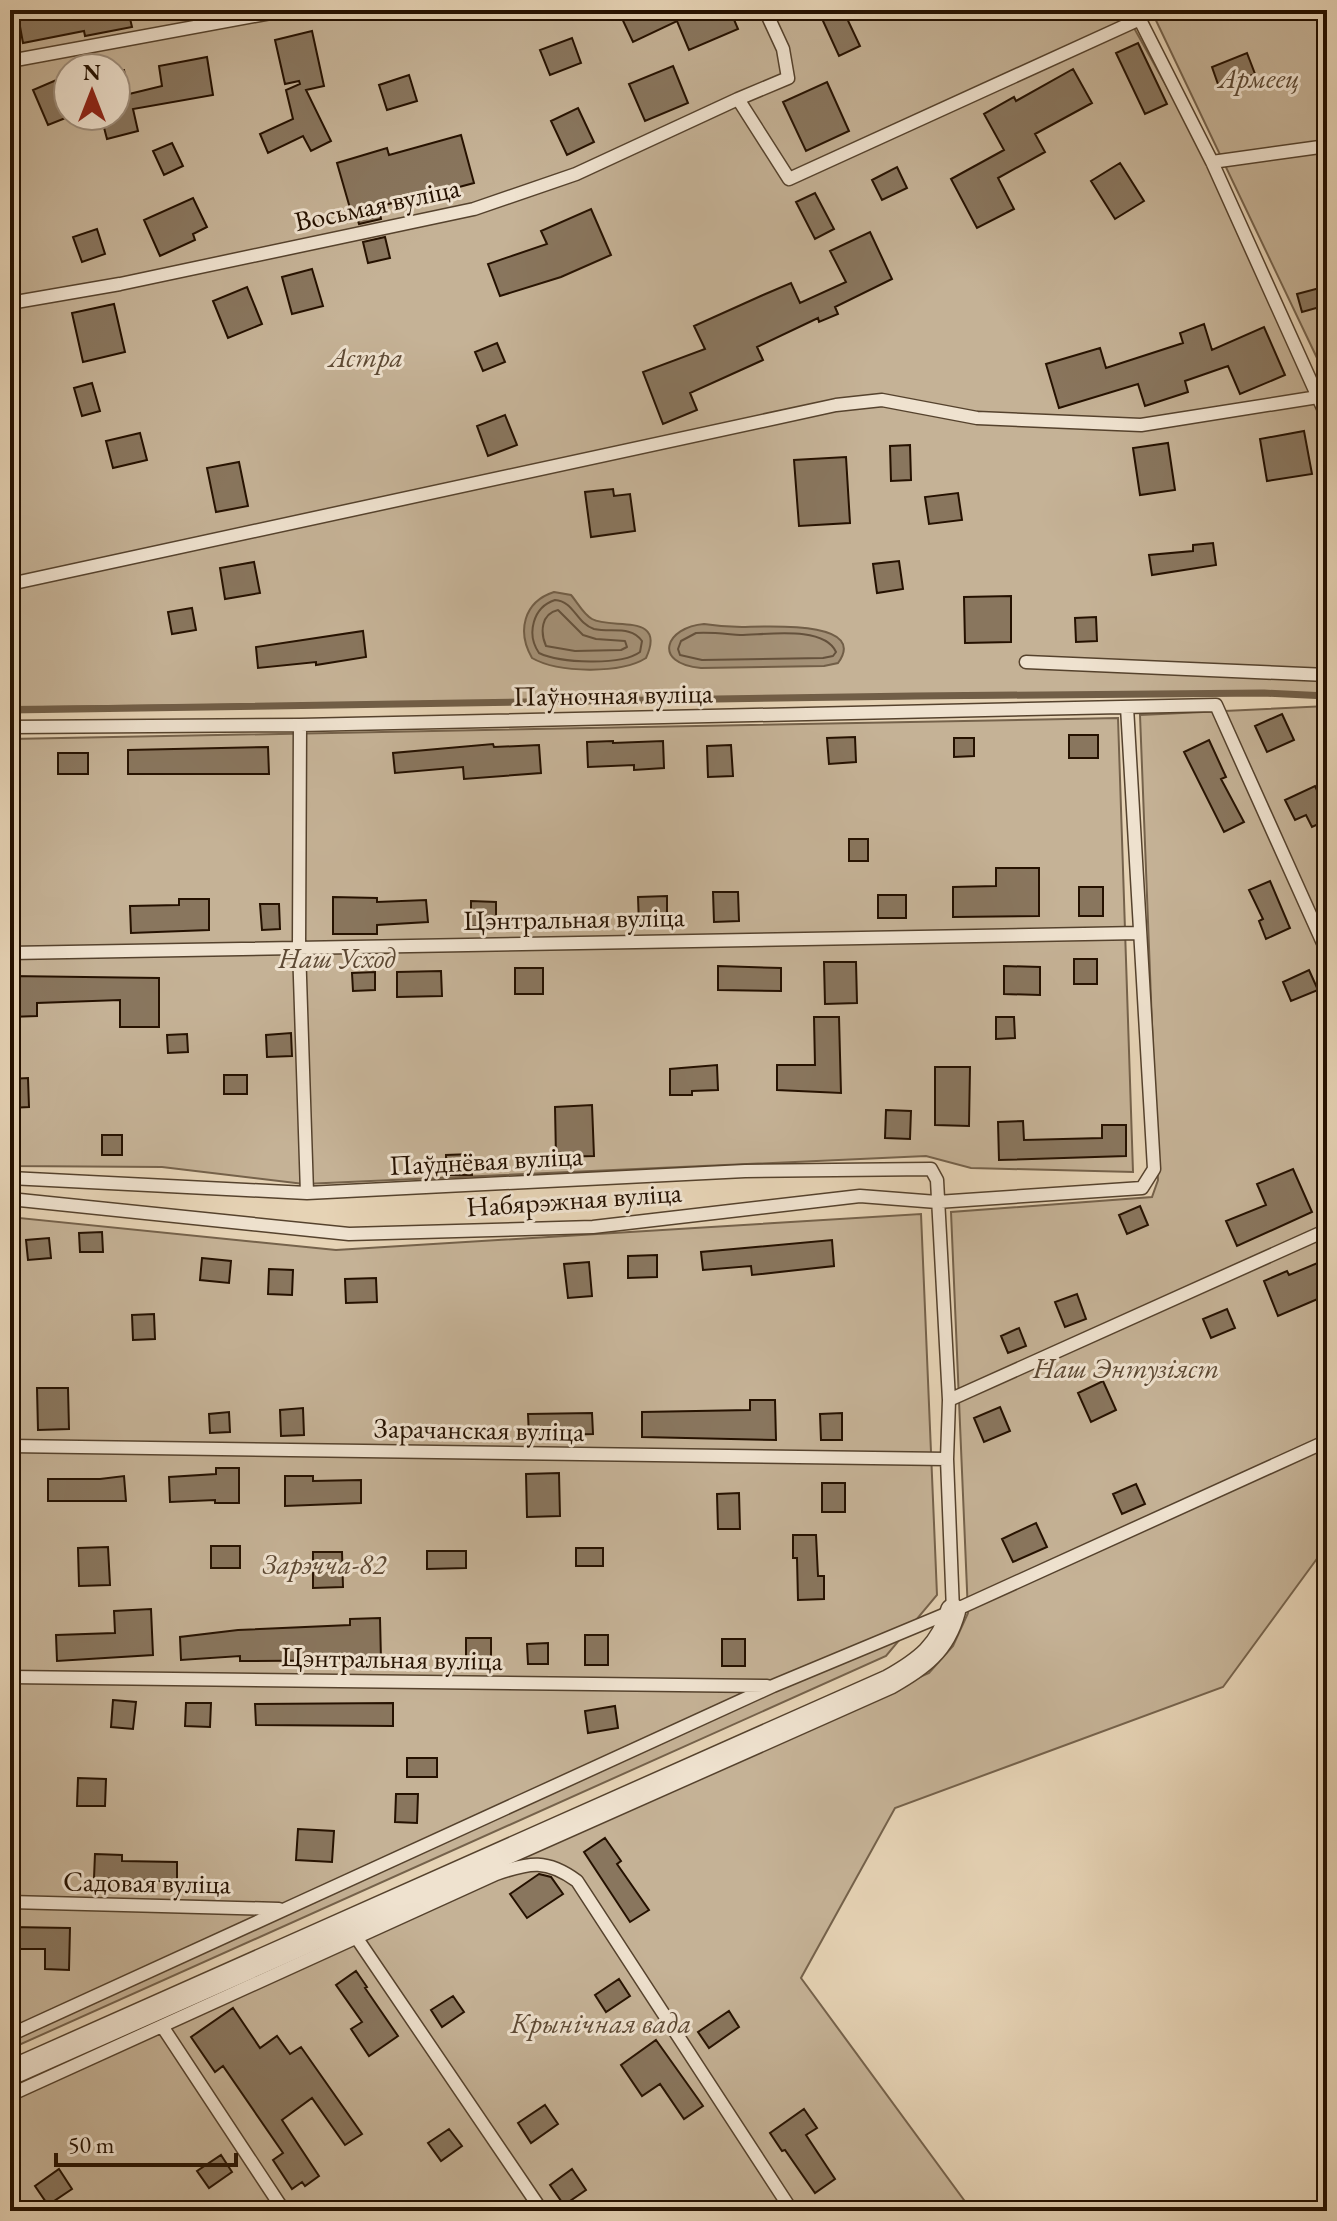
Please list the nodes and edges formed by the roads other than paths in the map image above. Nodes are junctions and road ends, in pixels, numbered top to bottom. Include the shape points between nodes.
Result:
1 (287, 10) edge
2 (765, 10) edge
3 (1138, 14) edge
4 (10, 61) edge
5 (738, 99) junction
6 (1327, 146) edge
7 (1212, 162) junction
8 (10, 303) edge
9 (1323, 397) edge
10 (1327, 417) edge
11 (10, 584) edge
12 (1026, 662) dead end
13 (1327, 675) edge
14 (1127, 707) junction
15 (300, 725) junction
16 (10, 727) edge
17 (1139, 933) junction
18 (299, 947) junction
19 (1327, 952) edge
20 (10, 953) edge
21 (10, 1178) edge
22 (307, 1193) junction
23 (10, 1199) edge
24 (937, 1202) junction
25 (1327, 1230) edge
26 (949, 1400) junction
27 (1327, 1441) edge
28 (10, 1446) edge
29 (947, 1459) junction
30 (953, 1611) junction
31 (10, 1677) edge
32 (773, 1686) junction
33 (10, 1902) edge
34 (283, 1909) junction
35 (356, 1937) junction
36 (162, 2026) junction
37 (10, 2035) edge
38 (10, 2073) edge
39 (10, 2095) edge
40 (284, 2211) edge
41 (542, 2211) edge
42 (792, 2211) edge

1 - 4 lane
2 - 5 lane, Восьмая вуліца via 783,49 788,78
3 - 5 lane via 789,179
3 - 7 lane
5 - 8 lane, Восьмая вуліца via 576,174 474,209
6 - 7 lane
7 - 9 lane
9 - 10 lane
9 - 11 lane via 1141,425 977,418 882,400 836,405
12 - 13 lane
14 - 15 lane, Паўночная вуліца
14 - 17 lane
14 - 19 lane, Паўночная вуліца via 1216,705
15 - 16 lane, Паўночная вуліца
15 - 18 lane
17 - 18 lane, Цэнтральная вуліца
17 - 24 lane, Набярэжная вуліца via 1154,1169 1142,1188
18 - 20 lane, Цэнтральная вуліца
18 - 22 lane
21 - 22 lane, Паўднёвая вуліца
22 - 24 lane, Паўднёвая вуліца via 745,1171 931,1169
23 - 24 lane, Набярэжная вуліца via 349,1234 593,1227 860,1196
24 - 26 lane
25 - 26 lane
26 - 29 lane
27 - 30 lane
28 - 29 lane, Зарачанская вуліца
29 - 30 lane
30 - 32 lane
30 - 38 street via 936,1649 889,1682
31 - 32 lane, Цэнтральная вуліца
32 - 34 lane
33 - 34 lane, Садовая вуліца
34 - 37 lane
35 - 36 lane
35 - 41 lane
35 - 42 lane via 521,1865 559,1868 577,1881
36 - 39 lane
36 - 40 lane

